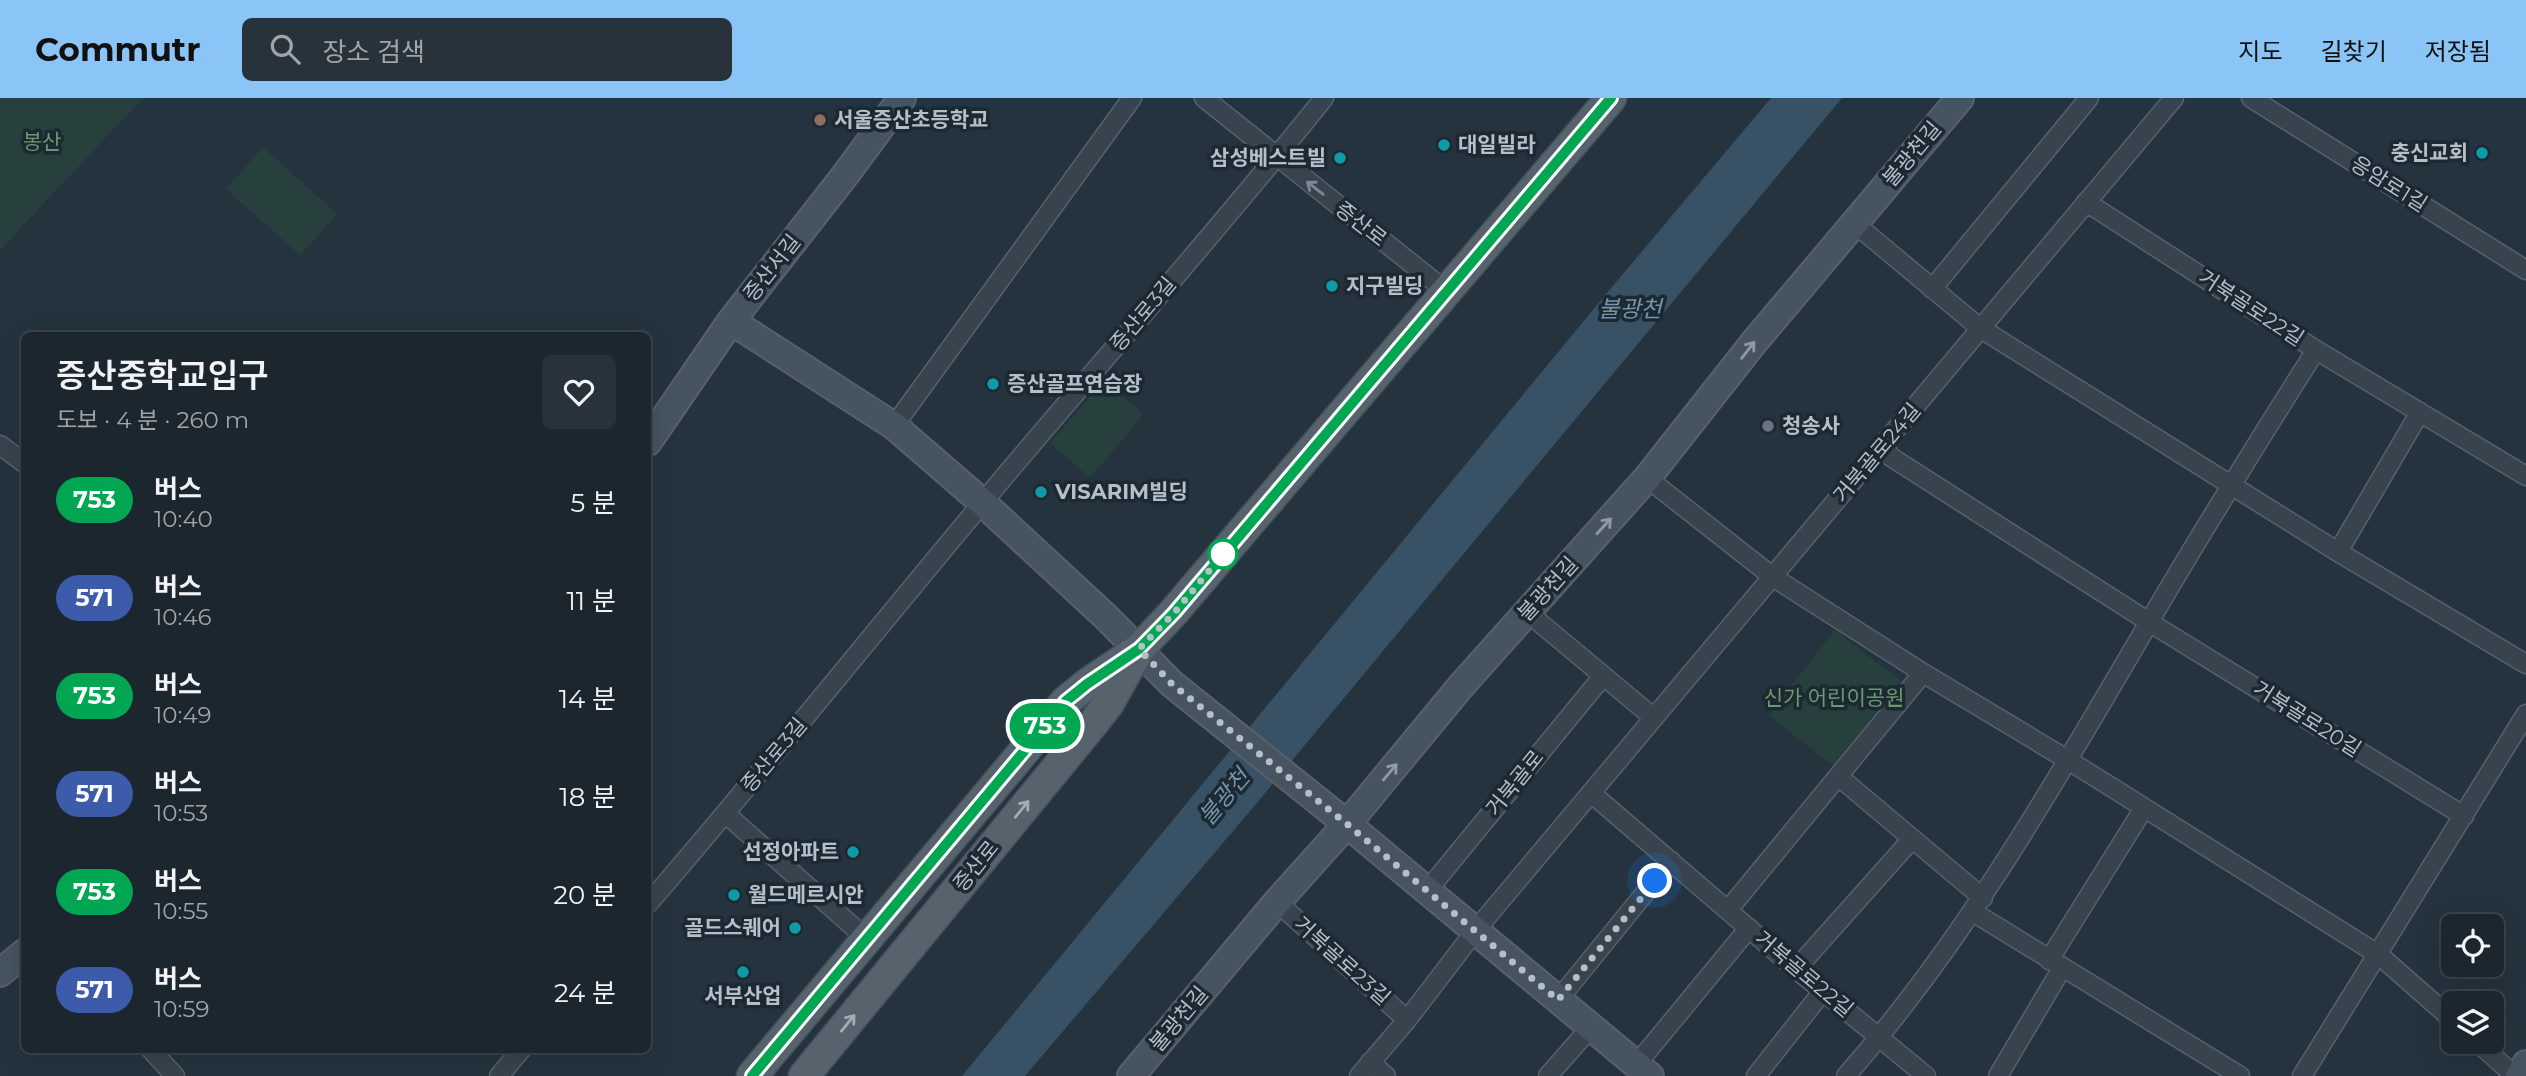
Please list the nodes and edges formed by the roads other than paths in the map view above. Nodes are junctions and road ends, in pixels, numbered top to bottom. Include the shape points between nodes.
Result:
1 (902, 98) edge
2 (1132, 98) edge
3 (1204, 98) edge
4 (1324, 98) edge
5 (1611, 98) edge
6 (1960, 98) edge
7 (2089, 98) edge
8 (2174, 98) edge
9 (2251, 98) edge
10 (1276, 158) junction
11 (2086, 202) junction
12 (1854, 223) junction
13 (2526, 270) edge
14 (1932, 289) junction
15 (1446, 291) junction
16 (731, 321) junction
17 (1980, 328) junction
18 (2316, 349) junction
19 (2420, 412) junction
20 (894, 426) junction
21 (651, 438) edge
22 (0, 445) edge
23 (1884, 445) junction
24 (21, 461) edge
25 (2526, 476) edge
26 (1647, 478) junction
27 (2231, 484) junction
28 (983, 503) junction
29 (2338, 552) junction
30 (1773, 577) junction
31 (1527, 612) junction
32 (2149, 622) junction
33 (1139, 649) junction
34 (2526, 664) edge
35 (1923, 673) junction
36 (1603, 676) junction
37 (2526, 714) edge
38 (1654, 718) junction
39 (2068, 760) junction
40 (1839, 777) junction
41 (1591, 793) junction
42 (2144, 808) junction
43 (726, 814) junction
44 (2464, 816) junction
45 (1347, 824) junction
46 (1912, 839) junction
47 (1671, 861) junction
48 (1427, 891) junction
49 (651, 901) edge
50 (1277, 902) junction
51 (1978, 905) junction
52 (1728, 910) junction
53 (1749, 928) junction
54 (1475, 931) junction
55 (867, 939) junction
56 (2379, 955) junction
57 (21, 956) edge
58 (2056, 964) junction
59 (1796, 969) junction
60 (0, 973) edge
61 (1823, 991) junction
62 (1558, 1000) junction
63 (2441, 1010) edge
64 (1407, 1020) junction
65 (1591, 1027) junction
66 (1879, 1038) junction
67 (155, 1053) edge
68 (518, 1053) edge
69 (2491, 1054) edge
70 (2526, 1064) edge
71 (1364, 1069) edge
72 (1643, 1071) edge
73 (175, 1076) edge
74 (499, 1076) edge
75 (752, 1076) edge
76 (804, 1076) edge
77 (1131, 1076) edge
78 (1386, 1076) edge
79 (1548, 1076) edge
80 (1756, 1076) edge
81 (1846, 1076) edge
82 (1926, 1076) edge
83 (1998, 1076) edge
84 (2239, 1076) edge
85 (2302, 1076) edge
86 (2517, 1076) edge

1 - 16 street, 증산서길
2 - 20 street
3 - 10 street
4 - 10 street, 증산로3길
5 - 15 main road, 증산로
6 - 12 street, 불광천길
7 - 14 street
8 - 11 street, 거북골로24길
9 - 13 street, 응암로1길
15 -> 10 street, 증산로
10 - 28 street, 증산로3길
11 - 17 street, 거북골로24길
11 - 18 street, 거북골로22길
12 - 14 street
26 -> 12 street, 불광천길
14 - 17 street
15 - 33 main road, 증산로
16 - 20 street
16 - 21 street, 증산서길
17 - 23 street, 거북골로24길
17 - 27 street
18 - 19 street
18 - 27 street, 거북골로22길
19 - 25 street
19 - 29 street
20 - 28 street
22 - 24 street
23 - 30 street, 거북골로24길
23 - 32 street via 1891,457
26 - 30 street
31 -> 26 street, 불광천길
27 - 29 street
27 - 32 street, 거북골로22길
28 - 33 street
28 - 43 street, 증산로3길
29 - 34 street
30 - 35 street
30 - 38 street, 거북골로24길
31 - 36 street
45 -> 31 street, 불광천길
32 - 39 street, 거북골로22길
32 - 44 street, 거북골로20길
33 - 45 street via 1172,684
33 - 55 main road, 증산로 via 1066,701
76 -> 33 main road, 증산로 via 1097,719
35 - 39 street
35 - 40 street
36 - 38 street
36 - 48 street, 거북골로
37 - 44 street
38 - 41 street, 거북골로24길
39 - 42 street
39 - 51 street, 거북골로22길
40 - 46 street
40 - 52 street
41 - 47 street, 거북골로22길
41 - 54 street, 거북골로24길
42 - 56 street
42 - 58 street
43 - 49 street, 증산로3길
43 - 55 street
44 - 56 street
45 - 48 street
45 - 50 street, 불광천길
46 - 51 street
46 - 59 street
47 - 52 street, 거북골로22길
47 - 62 street
48 - 54 street
50 - 64 street, 거북골로23길
50 - 77 street, 불광천길
51 - 58 street
51 - 66 street, 거북골로22길
52 - 53 street, 거북골로22길
53 - 59 street, 거북골로22길
53 - 72 street
54 - 62 street
54 - 64 street, 거북골로23길
55 - 75 main road, 증산로
56 - 63 street
56 - 85 street
57 - 60 street
58 - 83 street
58 - 84 street
59 - 61 street, 거북골로22길
61 - 66 street, 거북골로22길
61 - 80 street
62 - 65 street
64 - 71 street, 거북골로23길
65 - 72 street
65 - 79 street
66 - 81 street, 거북골로22길
66 - 82 street
67 - 73 street
68 - 74 street
69 - 86 street
70 - 86 street
71 - 78 street

